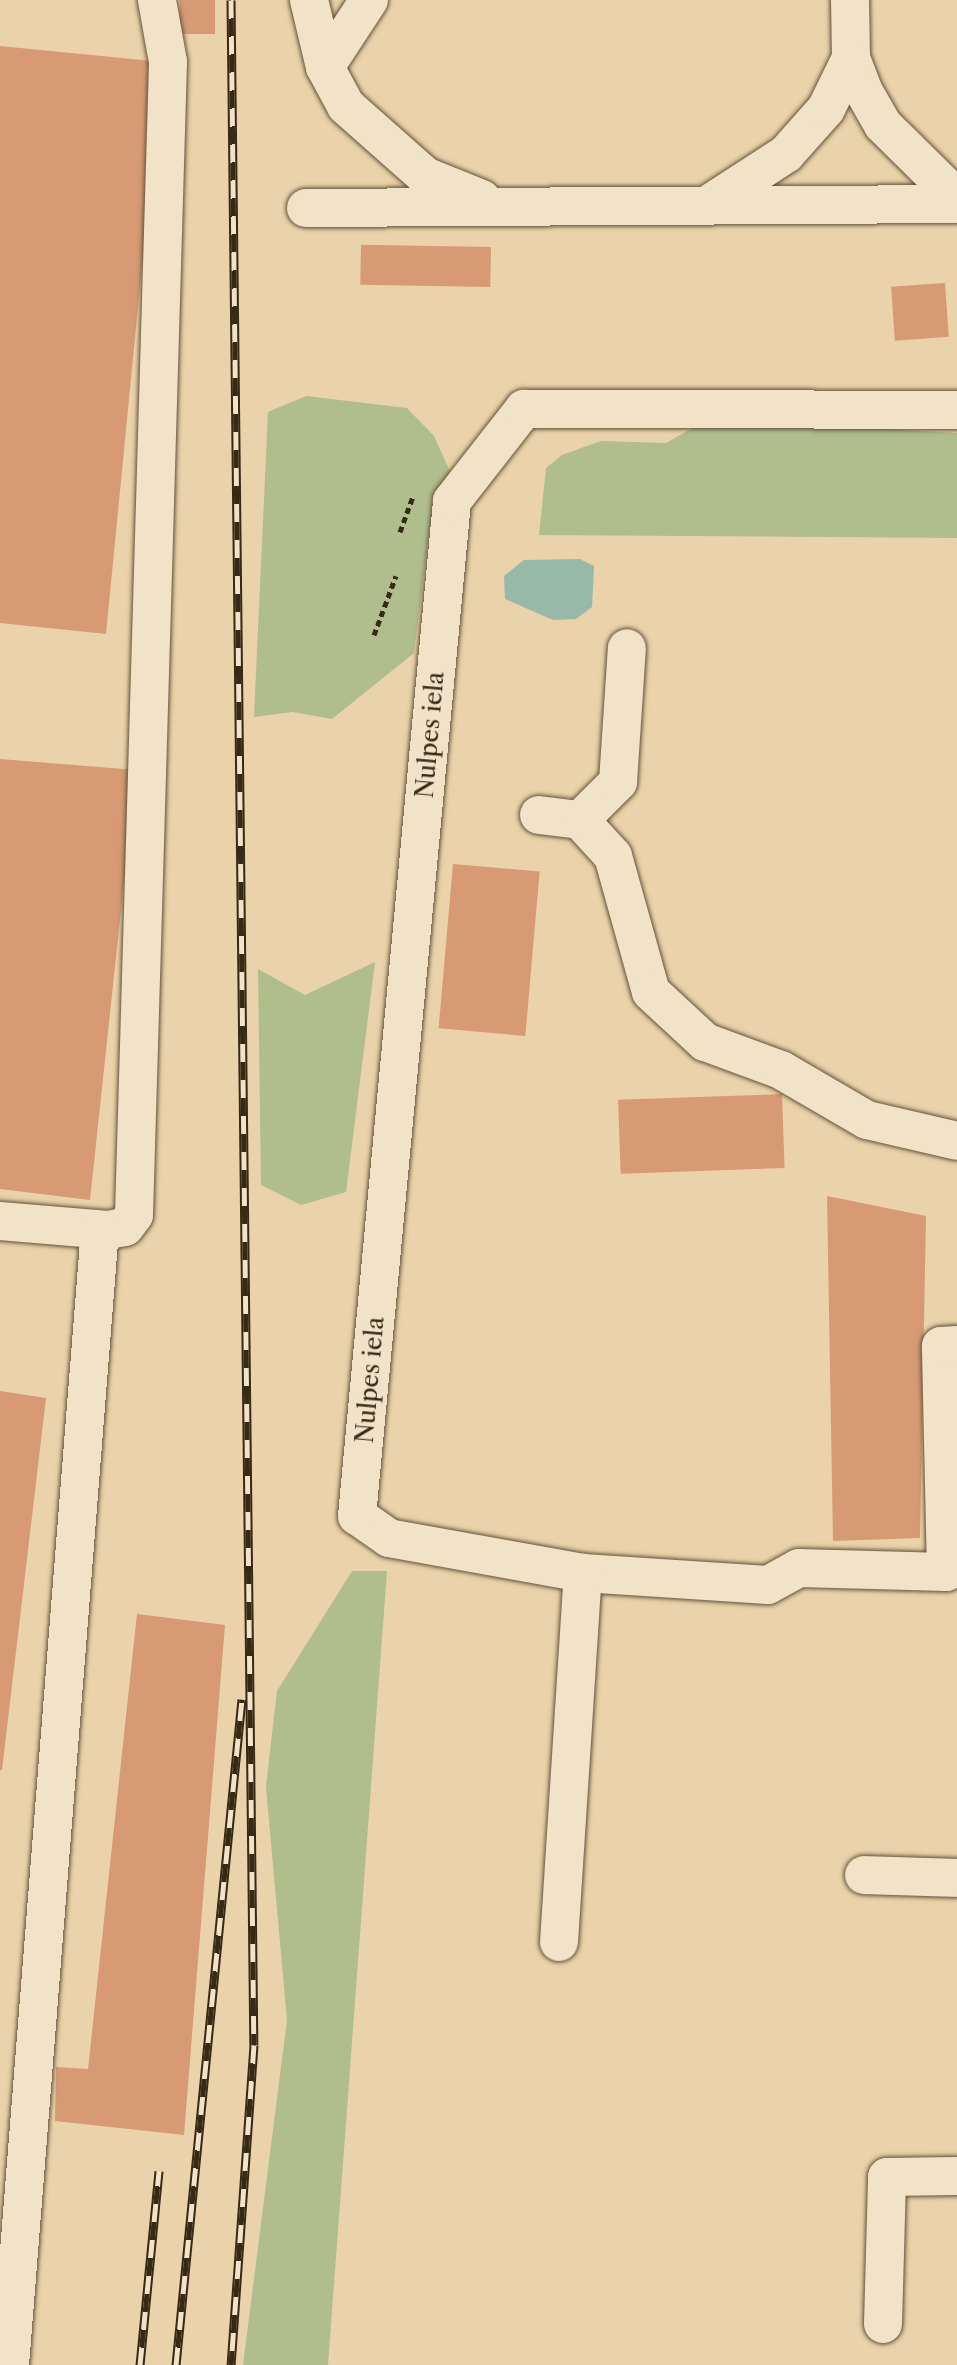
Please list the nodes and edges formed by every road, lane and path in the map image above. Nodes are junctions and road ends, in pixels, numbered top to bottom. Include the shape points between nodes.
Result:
1 (157, 0) edge
2 (309, 0) edge
3 (369, 0) edge
4 (850, 0) edge
5 (851, 58) junction
6 (325, 67) junction
7 (957, 201) edge
8 (707, 206) junction
9 (500, 207) junction
10 (306, 208) dead end
11 (957, 410) edge
12 (417, 487) dead end
13 (400, 532) dead end
14 (396, 576) dead end
15 (374, 635) dead end
16 (627, 648) dead end
17 (539, 815) dead end
18 (580, 820) junction
19 (957, 1141) edge
20 (0, 1221) edge
21 (100, 1230) junction
22 (957, 1345) edge
23 (583, 1573) junction
24 (864, 1875) dead end
25 (957, 1878) edge
26 (559, 1942) dead end
27 (957, 2176) edge
28 (883, 2324) dead end
29 (10, 2365) edge

1 - 21 street via 168,62 134,1200 125,1227
2 - 6 street
3 - 6 street
4 - 5 street
5 - 7 street via 883,125
5 - 8 street via 826,109 786,154
6 - 9 street via 346,106 377,139 425,176
7 - 8 street
8 - 9 street
9 - 10 street
11 - 23 street, Nulpes iela via 524,409 452,501 357,1516 389,1538
12 - 13 path
14 - 15 path
16 - 18 street via 618,782
17 - 18 street
18 - 19 street via 613,856 651,992 705,1042 781,1070 867,1120
20 - 21 street
21 - 29 street
22 - 23 street via 941,1346 946,1572 799,1568 768,1585
23 - 26 street
24 - 25 street
27 - 28 street via 887,2177

